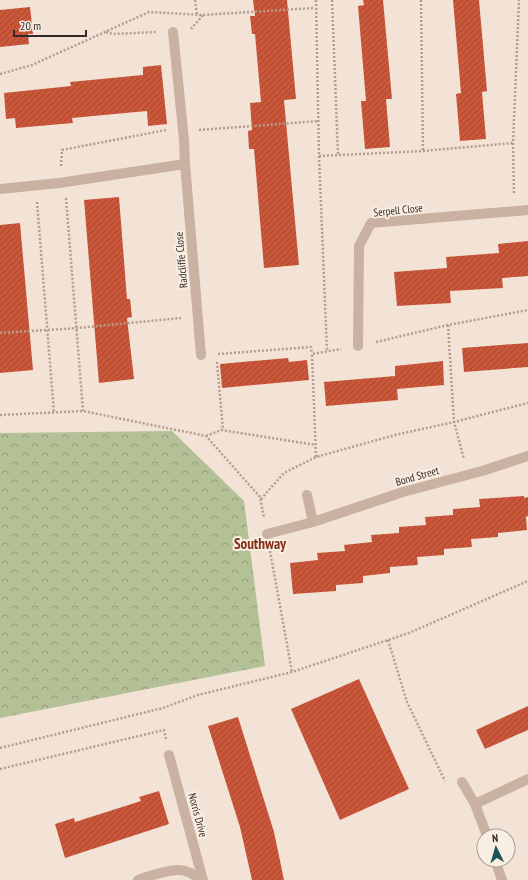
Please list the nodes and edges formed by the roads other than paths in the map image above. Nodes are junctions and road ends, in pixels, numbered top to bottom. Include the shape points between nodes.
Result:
1 (173, 32) road end
2 (185, 164) junction
3 (0, 189) edge
4 (528, 210) edge
5 (358, 346) road end
6 (201, 355) dead end
7 (528, 456) edge
8 (307, 495) dead end
9 (313, 522) junction
10 (267, 534) road end
11 (169, 755) road end
12 (528, 779) edge
13 (462, 782) road end
14 (475, 804) junction
15 (484, 828) edge
16 (498, 868) edge
17 (138, 880) edge
18 (199, 880) edge
19 (203, 880) edge
20 (502, 880) edge

1 - 2 street, Radcliffe Close
2 - 3 street
2 - 6 street, Radcliffe Close
4 - 5 street, Serpell Close via 371,223 359,246
7 - 9 street, Bond Street via 403,492
8 - 9 street
9 - 10 street, Bond Street
11 - 19 street, Norris Drive
12 - 14 street
13 - 14 street
14 - 15 street
16 - 20 street
17 - 18 street via 178,870 193,874

